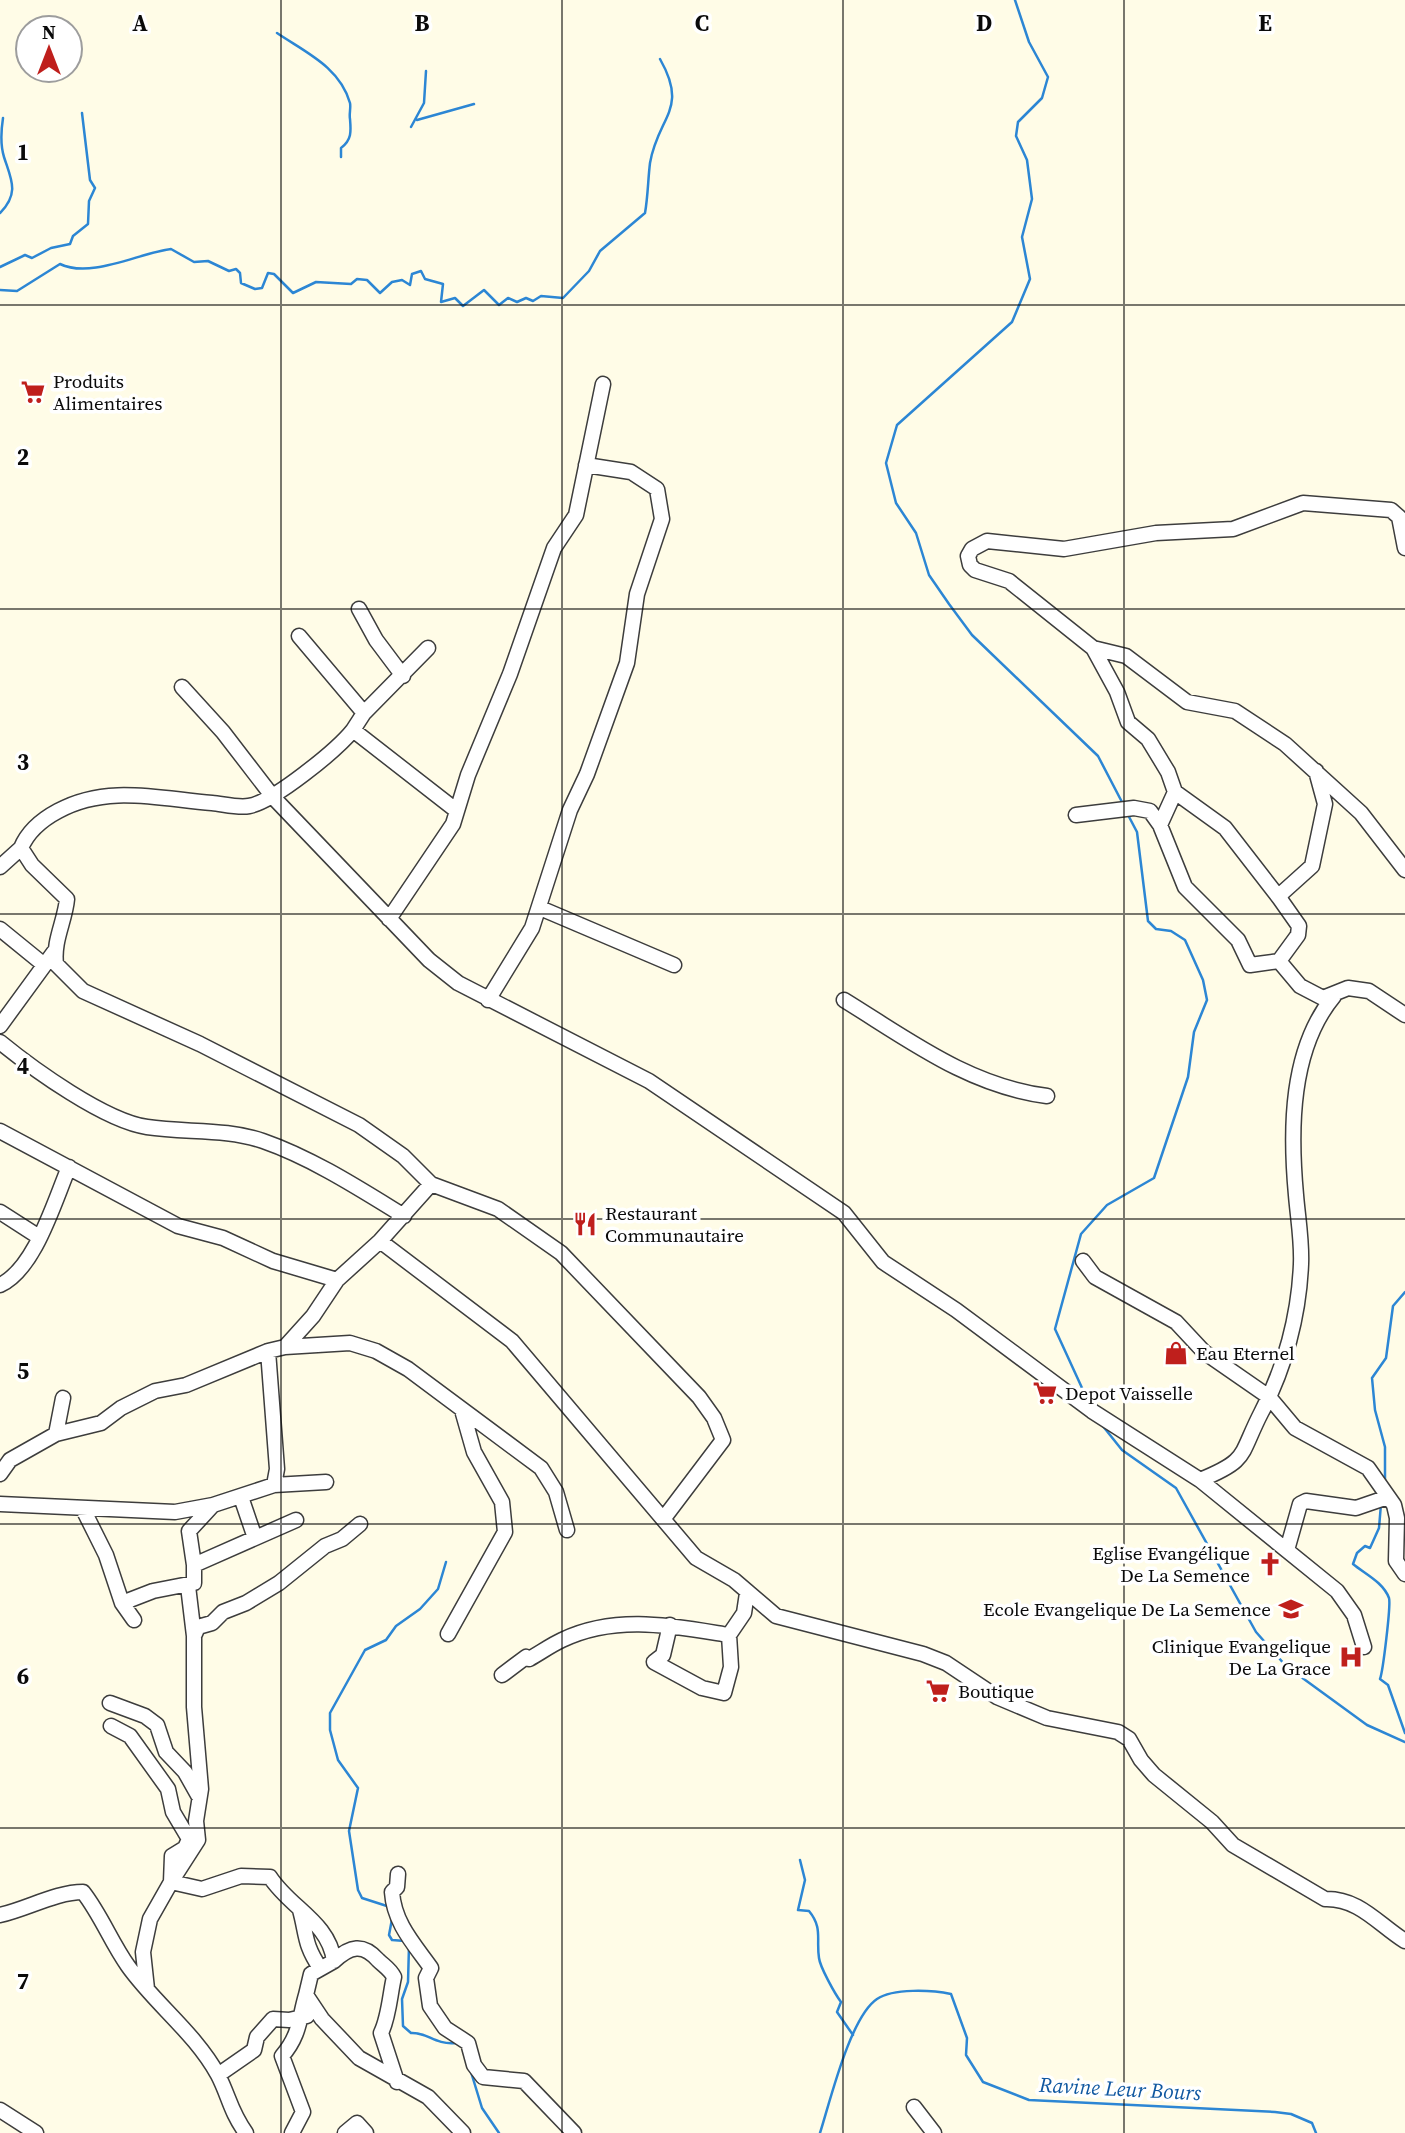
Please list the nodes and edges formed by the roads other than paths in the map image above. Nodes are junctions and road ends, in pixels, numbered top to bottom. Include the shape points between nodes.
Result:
1 (603, 384) dead end
2 (586, 465) junction
3 (1405, 548) edge
4 (359, 610) dead end
5 (299, 636) dead end
6 (428, 648) dead end
7 (1093, 648) junction
8 (403, 676) junction
9 (182, 687) dead end
10 (364, 713) junction
11 (353, 730) junction
12 (1316, 769) junction
13 (1175, 792) junction
14 (273, 797) junction
15 (457, 811) junction
16 (1076, 815) dead end
17 (1160, 825) junction
18 (21, 848) junction
19 (0, 867) edge
20 (1405, 870) edge
21 (1280, 899) junction
22 (540, 908) junction
23 (389, 919) junction
24 (0, 929) edge
25 (54, 952) junction
26 (1279, 961) junction
27 (43, 964) junction
28 (674, 965) dead end
29 (1334, 996) junction
30 (488, 1000) junction
31 (844, 1000) dead end
32 (1405, 1015) edge
33 (0, 1026) edge
34 (0, 1042) edge
35 (1047, 1096) dead end
36 (0, 1131) edge
37 (69, 1167) junction
38 (431, 1184) junction
39 (0, 1212) edge
40 (404, 1216) junction
41 (39, 1237) junction
42 (380, 1241) junction
43 (1083, 1261) dead end
44 (337, 1280) junction
45 (0, 1285) edge
46 (285, 1347) junction
47 (268, 1351) junction
48 (1269, 1397) junction
49 (62, 1398) dead end
50 (462, 1410) junction
51 (56, 1434) junction
52 (0, 1474) edge
53 (1200, 1480) junction
54 (326, 1482) dead end
55 (274, 1485) junction
56 (241, 1497) junction
57 (1382, 1500) junction
58 (0, 1504) edge
59 (213, 1505) junction
60 (83, 1508) junction
61 (664, 1518) junction
62 (296, 1520) dead end
63 (360, 1524) dead end
64 (567, 1530) dead end
65 (254, 1538) junction
66 (1287, 1550) junction
67 (194, 1565) junction
68 (1405, 1574) edge
69 (188, 1587) junction
70 (747, 1593) junction
71 (122, 1603) junction
72 (134, 1620) dead end
73 (670, 1625) junction
74 (448, 1634) dead end
75 (729, 1634) junction
76 (194, 1636) junction
77 (1364, 1647) dead end
78 (502, 1675) dead end
79 (110, 1703) dead end
80 (111, 1726) dead end
81 (199, 1798) junction
82 (398, 1874) dead end
83 (171, 1882) junction
84 (300, 1909) junction
85 (0, 1915) edge
86 (1405, 1941) edge
87 (327, 1964) junction
88 (147, 1990) junction
89 (306, 1995) junction
90 (303, 2016) junction
91 (322, 2019) junction
92 (218, 2075) junction
93 (397, 2082) junction
94 (914, 2107) dead end
95 (0, 2110) edge
96 (36, 2133) edge
97 (246, 2133) edge
98 (292, 2133) edge
99 (345, 2133) edge
100 (366, 2133) edge
101 (463, 2133) edge
102 (574, 2133) edge
103 (934, 2133) edge

1 - 2 street
2 - 15 street via 576,515 554,548
2 - 22 street via 631,472 657,489 662,519 637,594 626,663 570,810
3 - 7 street via 1399,517 1391,510 1303,503 1233,529 1156,533 1064,549 987,541 972,549 968,556 975,569 1009,581
4 - 8 street
5 - 10 street
6 - 8 street
7 - 12 street via 1126,656 1187,702 1235,711
7 - 13 street via 1128,722 1148,738
8 - 10 street
9 - 14 street via 235,745
10 - 11 street
11 - 14 street
11 - 15 street
12 - 20 street via 1361,813
12 - 21 street via 1325,804 1312,866
13 - 17 street
13 - 21 street via 1225,828
14 - 18 street via 248,807 142,794 105,795 47,817
14 - 23 street
15 - 23 street via 453,824
16 - 17 street via 1134,808 1150,811
17 - 26 street via 1185,887 1238,940 1250,965
18 - 19 street
18 - 25 street via 67,899
21 - 26 street via 1299,926 1298,935
22 - 28 street
22 - 30 street
23 - 30 street via 449,976
24 - 27 street
25 - 27 street
25 - 38 street via 56,964 83,991 359,1125 403,1156
26 - 29 street via 1300,986 1323,998
27 - 33 street
29 - 32 street via 1348,988 1369,991
29 - 48 street via 1318,1014 1296,1089 1293,1135 1300,1221 1299,1290 1287,1351
30 - 53 street via 658,1087 844,1213 883,1262 1092,1411
31 - 35 street via 961,1072
34 - 40 street via 80,1098 116,1117 146,1127 221,1131 263,1141
36 - 37 street
37 - 41 street
37 - 44 street via 178,1226
38 - 40 street
38 - 61 street via 498,1209 561,1252 714,1418 723,1440
39 - 41 street
40 - 42 street
41 - 45 street via 21,1270
42 - 44 street
42 - 61 street via 512,1341
43 - 48 street via 1095,1277 1176,1322 1204,1352
44 - 46 street
46 - 47 street
46 - 50 street via 350,1343 367,1348 408,1369
47 - 51 street via 186,1385 155,1391 101,1423
47 - 55 street via 277,1469
48 - 53 street via 1236,1463
48 - 57 street via 1295,1428 1368,1468
49 - 51 street
50 - 64 street via 541,1468 556,1492
50 - 74 street via 474,1452 502,1502 505,1532
51 - 52 street via 10,1460
53 - 66 street
54 - 55 street
55 - 56 street
56 - 59 street
56 - 65 street
57 - 66 street via 1350,1508 1300,1504
57 - 68 street via 1397,1518 1396,1561
58 - 60 street
59 - 60 street via 175,1511
59 - 67 street via 189,1531
60 - 71 street
61 - 70 street via 696,1558
62 - 65 street
63 - 76 street via 279,1583 198,1627
65 - 67 street
66 - 77 street via 1337,1591 1354,1615
67 - 69 street via 194,1583
69 - 71 street via 153,1591
69 - 76 street
70 - 75 street via 744,1613
70 - 86 street via 776,1616 946,1663 997,1697 1047,1718 1118,1731 1154,1775 1168,1782 1233,1845 1325,1899 1343,1898 1362,1908
71 - 72 street
73 - 75 street
73 - 75 street via 663,1655 654,1662 702,1688 724,1693 731,1667
73 - 78 street via 645,1622 563,1639
76 - 81 street
79 - 81 street via 157,1725 166,1752 185,1772
80 - 83 street via 130,1736 168,1789 173,1812 189,1839 185,1848 172,1856
81 - 83 street via 197,1843
82 - 102 street via 391,1892 396,1914 416,1952 431,1968 426,1978 427,1998 445,2028 468,2043 483,2077 524,2081
83 - 84 street via 202,1889 241,1876 270,1877
83 - 88 street via 150,1919 144,1952
84 - 87 street via 307,1925 306,1945
84 - 87 street via 327,1937
85 - 88 street via 67,1892 83,1892
87 - 89 street via 309,1978
87 - 93 street via 360,1947 373,1952 394,1977 381,2033
88 - 92 street via 173,2015
89 - 90 street
89 - 91 street
90 - 91 street
90 - 92 street via 289,2021 273,2019 257,2037 254,2050
90 - 98 street via 295,2039 282,2056 303,2112
91 - 93 street via 359,2058
92 - 97 street via 231,2112
93 - 101 street via 428,2097
94 - 103 street
95 - 96 street
99 - 100 street via 357,2123

